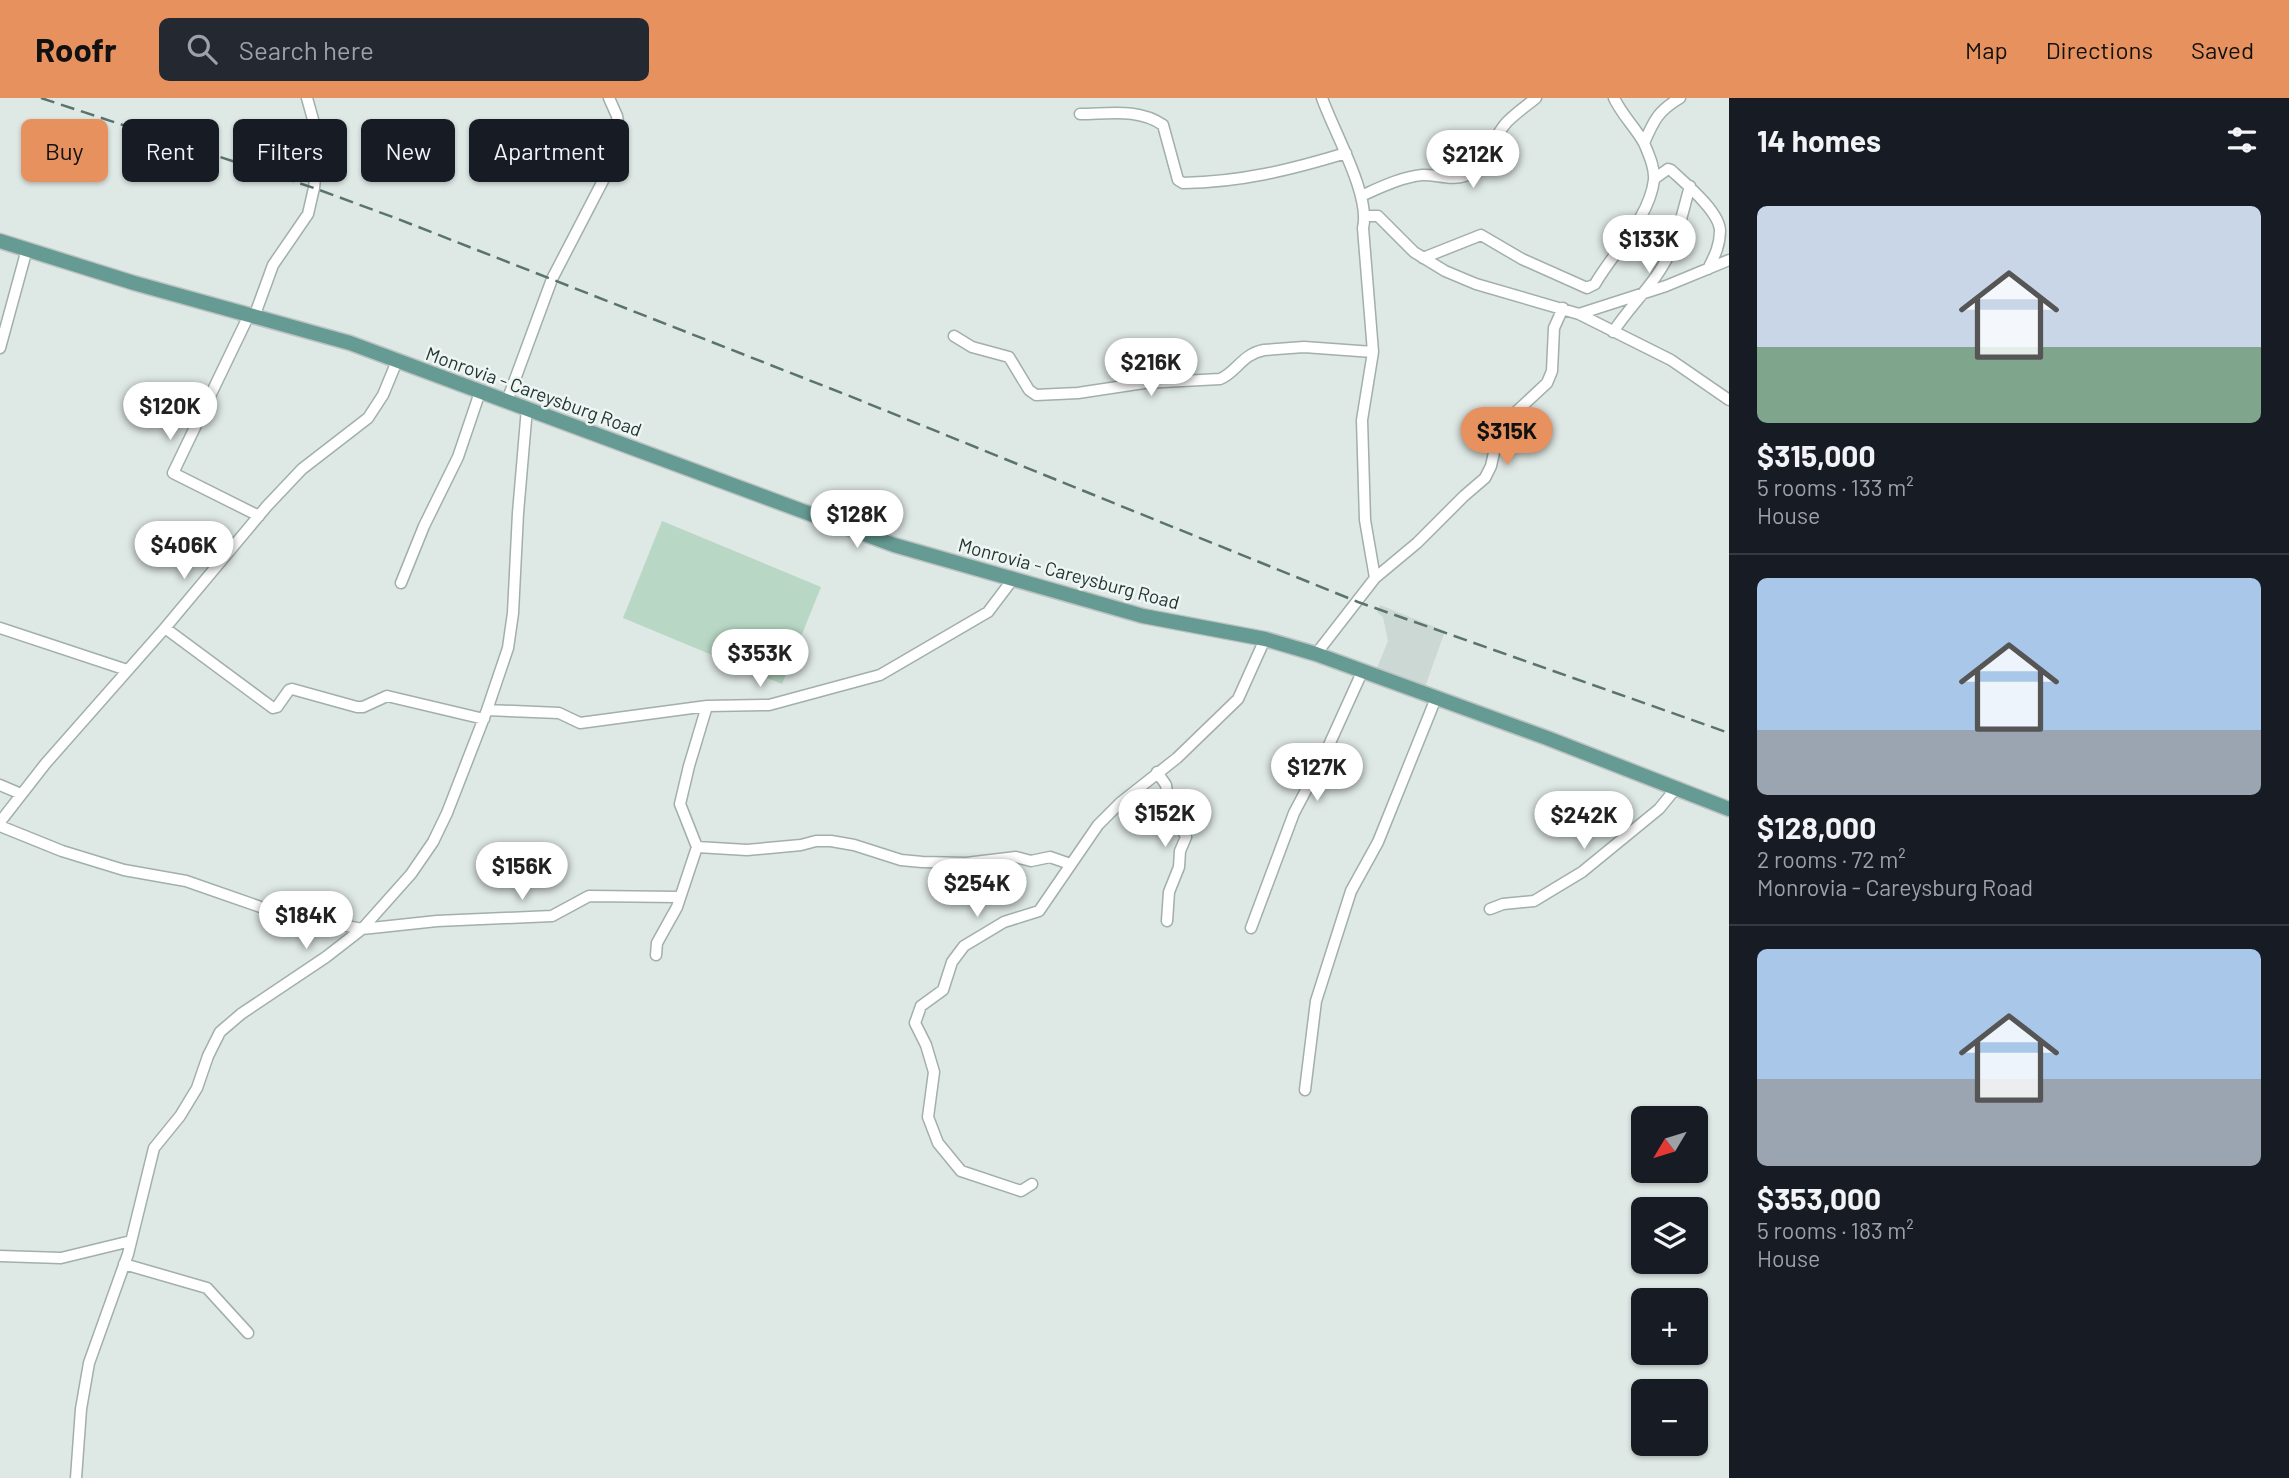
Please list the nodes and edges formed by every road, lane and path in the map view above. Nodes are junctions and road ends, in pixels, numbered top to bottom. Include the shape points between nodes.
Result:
1 (307, 98) edge
2 (609, 98) edge
3 (1322, 98) edge
4 (1536, 98) edge
5 (1614, 98) edge
6 (1680, 98) edge
7 (1080, 114) dead end
8 (1644, 144) junction
9 (1346, 153) junction
10 (1654, 179) junction
11 (1690, 186) junction
12 (1361, 196) junction
13 (1366, 216) junction
14 (0, 241) edge
15 (27, 249) junction
16 (1423, 258) junction
17 (1729, 260) edge
18 (1708, 269) junction
19 (1643, 293) junction
20 (1563, 308) junction
21 (1579, 314) junction
22 (251, 316) junction
23 (1613, 332) junction
24 (954, 336) dead end
25 (0, 348) edge
26 (1373, 352) junction
27 (397, 361) junction
28 (480, 393) junction
29 (1729, 400) edge
30 (507, 401) junction
31 (527, 408) junction
32 (259, 516) junction
33 (1375, 578) junction
34 (1013, 579) junction
35 (401, 583) dead end
36 (0, 628) edge
37 (165, 628) junction
38 (1265, 639) junction
39 (1316, 654) junction
40 (127, 670) junction
41 (1363, 670) junction
42 (1436, 698) junction
43 (707, 706) junction
44 (486, 715) junction
45 (1157, 772) junction
46 (0, 785) edge
47 (1677, 787) junction
48 (20, 794) junction
49 (1729, 809) edge
50 (0, 824) edge
51 (697, 847) junction
52 (1070, 864) junction
53 (679, 897) junction
54 (1490, 909) dead end
55 (1167, 921) dead end
56 (1251, 928) dead end
57 (362, 929) junction
58 (656, 955) dead end
59 (1305, 1090) dead end
60 (1032, 1184) dead end
61 (131, 1241) junction
62 (0, 1256) edge
63 (124, 1264) junction
64 (247, 1333) dead end
65 (76, 1478) edge

1 - 22 street via 319,141 308,214 273,265
2 - 30 street via 622,144 552,279
3 - 9 street
4 - 12 street via 1508,121 1493,139 1485,160 1465,176 1422,175
5 - 8 street
6 - 8 street via 1653,121
7 - 9 street via 1130,112 1163,125 1175,173 1183,183 1246,179
8 - 10 street
9 - 12 street
10 - 11 street via 1668,169
10 - 16 street via 1646,209 1595,284 1587,288 1521,259 1481,235
11 - 18 street via 1721,230
11 - 19 street via 1671,251
12 - 13 street
13 - 16 street via 1378,216
13 - 26 street via 1363,228
14 - 15 main road, Monrovia - Careysburg Road
15 - 22 main road, Monrovia - Careysburg Road
15 - 25 street
16 - 20 street via 1476,284
17 - 18 street
18 - 19 street
19 - 21 street
19 - 23 street
20 - 21 street
20 - 33 street via 1555,328 1548,383 1517,411 1495,448 1485,478
21 - 23 street
22 - 27 main road, Monrovia - Careysburg Road
22 - 32 street via 173,473
23 - 29 street via 1671,360
24 - 26 street via 972,347 1009,356 1029,390 1037,395 1220,379 1264,350
26 - 33 street via 1362,420 1365,520
27 - 28 main road, Monrovia - Careysburg Road
27 - 32 street via 368,418 302,470
28 - 30 main road, Monrovia - Careysburg Road
28 - 35 street via 458,457
30 - 31 main road, Monrovia - Careysburg Road
31 - 34 main road, Monrovia - Careysburg Road via 894,545
31 - 44 street via 513,613 508,648
32 - 37 street
33 - 39 street
34 - 38 main road, Monrovia - Careysburg Road via 1143,616
34 - 43 street via 988,612 880,675 769,705
36 - 40 street
37 - 40 street
37 - 44 street via 273,708 292,689 357,708 387,696
38 - 39 main road, Monrovia - Careysburg Road
38 - 45 street via 1238,699
39 - 41 main road, Monrovia - Careysburg Road
40 - 48 street
41 - 42 main road, Monrovia - Careysburg Road
41 - 56 street via 1294,813
42 - 47 main road, Monrovia - Careysburg Road
42 - 59 street via 1378,842 1350,891 1316,1001
43 - 44 street via 580,723 559,713
43 - 51 street via 680,804
44 - 57 street via 433,842
45 - 52 street via 1098,824
45 - 55 street via 1186,837 1169,892
46 - 48 street
47 - 49 main road, Monrovia - Careysburg Road
47 - 54 street via 1659,809 1582,872 1534,901
48 - 50 street
50 - 57 street via 62,851 124,870 186,881 272,911
51 - 52 street via 747,850 831,841 901,860 966,863 1050,857
51 - 53 street
52 - 60 street via 1039,911 1004,922 964,946 952,962 943,990 921,1006 915,1023 934,1072 928,1117 938,1143 961,1171 1021,1191
53 - 57 street via 589,896 552,916
53 - 58 street
57 - 61 street via 220,1032 197,1088 154,1148
61 - 62 street via 61,1258
61 - 63 street
63 - 64 street via 207,1288
63 - 65 street via 89,1363

